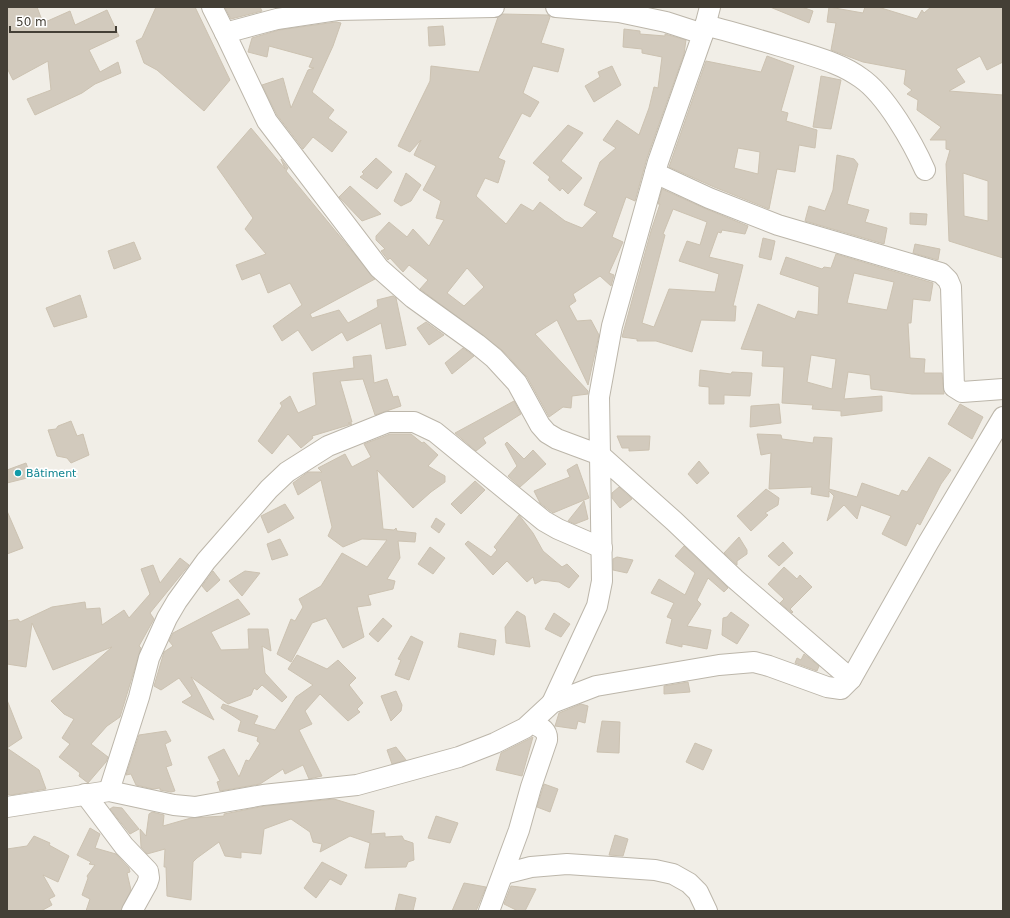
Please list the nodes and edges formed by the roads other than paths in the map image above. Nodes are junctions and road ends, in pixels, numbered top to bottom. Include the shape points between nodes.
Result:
1 (212, 7) edge
2 (494, 7) edge
3 (556, 7) edge
4 (706, 22) edge
5 (225, 33) junction
6 (925, 170) dead end
7 (655, 173) junction
8 (1003, 389) edge
9 (1003, 417) edge
10 (600, 455) junction
11 (602, 548) junction
12 (851, 679) junction
13 (552, 703) junction
14 (532, 723) junction
15 (109, 790) junction
16 (85, 794) junction
17 (7, 807) edge
18 (504, 874) junction
19 (132, 911) edge
20 (489, 911) edge
21 (707, 911) edge

1 - 5 street
2 - 5 street via 337,10 277,19
3 - 4 street via 619,12 666,22
4 - 6 street via 823,59 862,78 876,91 914,144
4 - 7 street
5 - 10 street via 267,121 379,268 413,298 494,358 517,383 540,426 547,433
7 - 8 street via 778,225 942,273 951,287 954,387 962,392
7 - 10 street via 612,326 604,366 599,397
9 - 12 street
10 - 11 street
10 - 12 street via 734,579
11 - 13 street via 602,581 597,606
11 - 15 street via 544,521 435,432 414,422 388,422 328,446 287,472 269,489 206,561 177,600 148,658 139,698
12 - 13 street via 843,688 836,689 769,666 754,662 736,662 596,686
13 - 14 street
14 - 15 street via 495,743 459,757 357,785 262,795 195,807 174,805
14 - 18 street via 544,730 548,736
15 - 16 street
16 - 17 street
16 - 19 street via 124,846 148,871 147,884
18 - 20 street
18 - 21 street via 531,866 567,864 655,870 674,874 689,883 698,892

